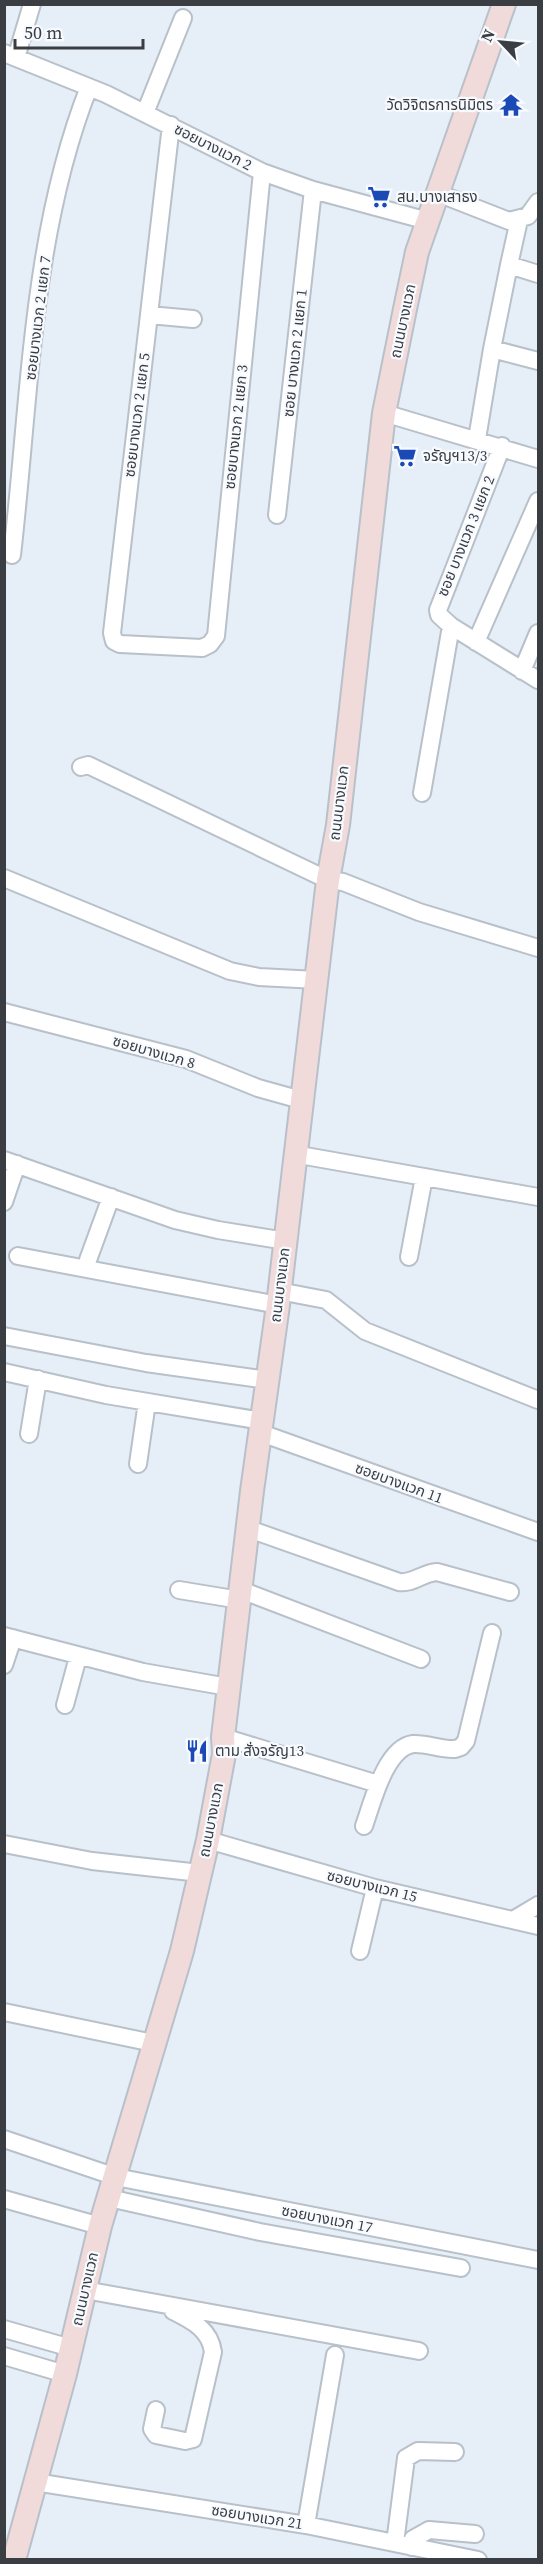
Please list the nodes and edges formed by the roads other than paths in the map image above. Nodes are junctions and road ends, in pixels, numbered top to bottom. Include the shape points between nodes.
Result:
1 (32, 4) edge
2 (504, 4) edge
3 (183, 18) dead end
4 (10, 56) edge
5 (88, 87) junction
6 (145, 113) junction
7 (171, 125) junction
8 (262, 172) junction
9 (313, 190) junction
10 (440, 194) junction
11 (538, 202) edge
12 (519, 220) junction
13 (428, 221) junction
14 (509, 265) junction
15 (538, 274) edge
16 (149, 315) junction
17 (193, 319) dead end
18 (492, 349) junction
19 (538, 361) edge
20 (384, 412) junction
21 (477, 439) junction
22 (502, 446) junction
23 (538, 459) edge
24 (538, 501) edge
25 (277, 515) dead end
26 (12, 555) dead end
27 (451, 626) junction
28 (538, 633) edge
29 (476, 642) junction
30 (176, 647) joint
31 (522, 671) junction
32 (538, 680) edge
33 (81, 766) dead end
34 (422, 793) dead end
35 (4, 878) edge
36 (328, 880) junction
37 (538, 948) edge
38 (317, 980) junction
39 (4, 1012) edge
40 (301, 1100) junction
41 (294, 1154) junction
42 (11, 1162) edge
43 (424, 1177) junction
44 (111, 1197) junction
45 (538, 1197) edge
46 (4, 1202) edge
47 (285, 1240) junction
48 (18, 1256) dead end
49 (409, 1257) dead end
50 (88, 1260) dead end
51 (279, 1298) junction
52 (4, 1336) edge
53 (4, 1372) edge
54 (38, 1379) junction
55 (268, 1380) junction
56 (538, 1400) edge
57 (147, 1402) junction
58 (262, 1427) junction
59 (29, 1434) dead end
60 (138, 1464) dead end
61 (249, 1529) junction
62 (538, 1532) edge
63 (179, 1590) dead end
64 (510, 1592) dead end
65 (240, 1595) junction
66 (492, 1634) dead end
67 (9, 1637) edge
68 (78, 1657) junction
69 (421, 1659) dead end
70 (4, 1665) edge
71 (228, 1687) junction
72 (65, 1705) dead end
73 (223, 1737) junction
74 (378, 1784) junction
75 (364, 1826) dead end
76 (208, 1840) junction
77 (4, 1844) edge
78 (200, 1873) junction
79 (375, 1888) junction
80 (538, 1905) edge
81 (513, 1920) junction
82 (538, 1926) edge
83 (360, 1951) dead end
84 (4, 2012) edge
85 (153, 2043) junction
86 (4, 2139) edge
87 (116, 2177) junction
88 (109, 2198) junction
89 (4, 2199) edge
90 (100, 2226) junction
91 (538, 2260) edge
92 (461, 2268) dead end
93 (85, 2290) junction
94 (162, 2306) junction
95 (4, 2329) edge
96 (71, 2348) junction
97 (419, 2352) dead end
98 (335, 2355) dead end
99 (4, 2356) edge
100 (65, 2374) junction
101 (156, 2410) dead end
102 (455, 2452) dead end
103 (35, 2482) junction
104 (306, 2525) junction
105 (475, 2534) dead end
106 (395, 2543) junction
107 (412, 2547) junction
108 (451, 2558) edge
109 (14, 2559) edge
110 (478, 2559) edge

1 - 4 street
2 - 10 main road, ถนนบางแวก
3 - 6 street
4 - 5 street, ซอยบางแวก 2
5 - 6 street, ซอยบางแวก 2
5 - 26 street, ซอยบางแวก 2 แยก 7 via 74,123 41,279
6 - 7 street, ซอยบางแวก 2
7 - 8 street, ซอยบางแวก 2
7 - 16 street, ซอยบางแวก 2 แยก 5
8 - 9 street, ซอยบางแวก 2
8 - 30 street, ซอยบางแวก 2 แยก 3 via 216,636 202,648
9 - 13 street, ซอยบางแวก 2
9 - 25 street, ซอย บางแวก 2 แยก 1
10 - 12 street via 509,221
10 - 13 main road, ถนนบางแวก
11 - 12 street via 528,216
12 - 14 street
13 - 20 main road, ถนนบางแวก via 417,252
14 - 15 street
14 - 18 street
16 - 17 street
16 - 30 street, ซอยบางแวก 2 แยก 5 via 112,633 114,641 120,644
18 - 19 street
18 - 21 street
20 - 21 street
20 - 36 main road, ถนนบางแวก via 338,825
21 - 22 street
22 - 23 street
22 - 27 street, ซอย บางแวก 3 แยก 2 via 439,603 439,615
24 - 29 street
27 - 29 street
27 - 34 street
28 - 31 street
29 - 31 street
31 - 32 street
33 - 36 street via 88,765
35 - 38 street via 230,970 260,977
36 - 37 street
36 - 38 main road, ถนนบางแวก
38 - 40 main road, ถนนบางแวก
39 - 40 street, ซอยบางแวก 8 via 175,1056
40 - 41 main road, ถนนบางแวก
41 - 43 street
41 - 47 main road, ถนนบางแวก
42 - 44 street
42 - 46 street
43 - 45 street
43 - 49 street
44 - 47 street via 186,1222
44 - 50 street
47 - 51 main road, ถนนบางแวก
48 - 51 street
51 - 55 main road, ถนนบางแวก
51 - 56 street via 326,1300 365,1330
52 - 55 street via 146,1363
53 - 54 street, ซอยบางแวก 11
54 - 57 street, ซอยบางแวก 11
54 - 59 street
55 - 58 main road, ถนนบางแวก
57 - 58 street, ซอยบางแวก 11
57 - 60 street
58 - 61 main road, ถนนบางแวก
58 - 62 street, ซอยบางแวก 11
61 - 64 street via 399,1582 408,1583 437,1572
61 - 65 main road, ถนนบางแวก
63 - 65 street
65 - 69 street
65 - 71 main road, ถนนบางแวก
66 - 74 street via 466,1742 447,1750 413,1744 401,1749
67 - 68 street
67 - 70 street
68 - 71 street
68 - 72 street
71 - 73 main road, ถนนบางแวก
73 - 74 street
73 - 76 main road, ถนนบางแวก via 224,1754
74 - 75 street
76 - 78 main road, ถนนบางแวก
76 - 79 street, ซอยบางแวก 15
77 - 78 street via 92,1861
78 - 85 main road, ถนนบางแวก via 182,1951
79 - 81 street, ซอยบางแวก 15
79 - 83 street
80 - 81 street
81 - 82 street, ซอยบางแวก 15
84 - 85 street
85 - 87 main road, ถนนบางแวก
86 - 87 street, ซอยบางแวก 17
87 - 88 main road, ถนนบางแวก
87 - 91 street, ซอยบางแวก 17
88 - 90 main road, ถนนบางแวก
88 - 92 street via 260,2232
89 - 90 street
90 - 93 main road, ถนนบางแวก
93 - 94 street
93 - 96 main road, ถนนบางแวก
94 - 97 street
94 - 101 street via 203,2329 212,2342 213,2352 193,2439 156,2435 152,2429
95 - 96 street
96 - 100 main road, ถนนบางแวก
98 - 104 street
99 - 100 street
100 - 103 main road, ถนนบางแวก
102 - 106 street via 418,2451 406,2458
103 - 104 street, ซอยบางแวก 21
103 - 109 main road, ถนนบางแวก
104 - 106 street, ซอยบางแวก 21
105 - 107 street via 429,2530 413,2539
106 - 107 street, ซอยบางแวก 21
107 - 108 street, ซอยบางแวก 21
108 - 110 street, ซอยบางแวก 21

